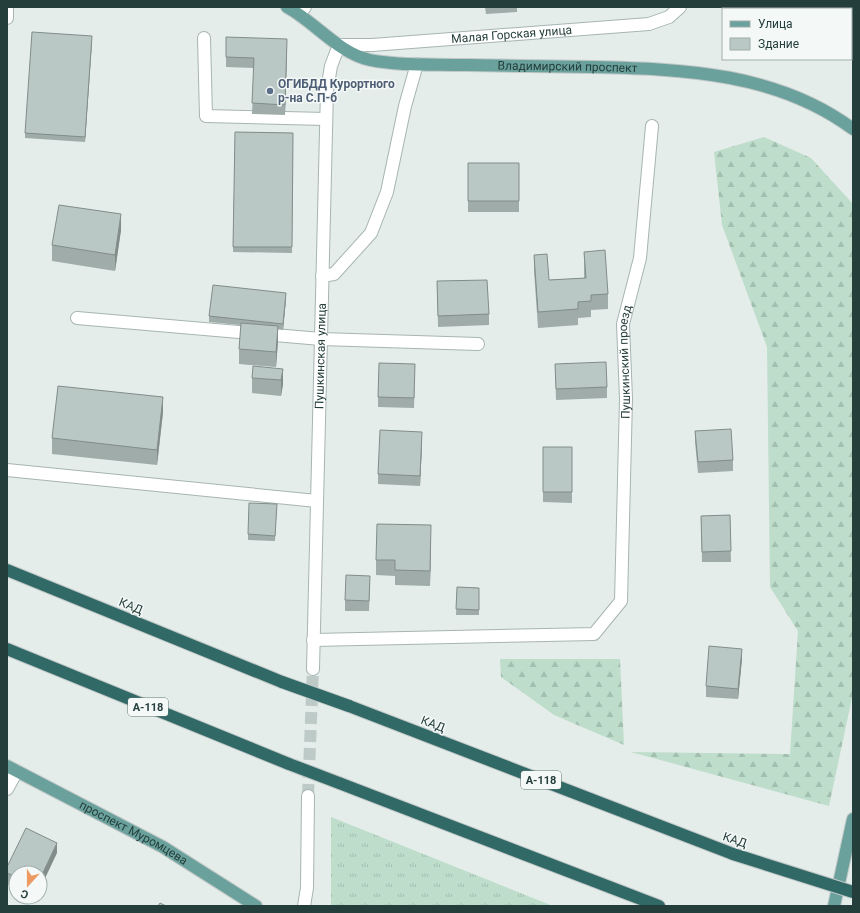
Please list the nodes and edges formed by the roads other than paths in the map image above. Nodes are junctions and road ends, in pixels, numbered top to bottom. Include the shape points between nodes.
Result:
1 (8, 7) edge
2 (287, 7) edge
3 (680, 7) edge
4 (302, 10) edge
5 (7, 18) edge
6 (204, 38) dead end
7 (339, 45) junction
8 (418, 64) junction
9 (326, 120) junction
10 (652, 126) dead end
11 (853, 129) edge
12 (322, 276) junction
13 (77, 318) dead end
14 (321, 339) junction
15 (478, 344) dead end
16 (7, 470) edge
17 (317, 501) junction
18 (7, 570) edge
19 (313, 640) junction
20 (7, 649) edge
21 (313, 669) tunnel mouth
22 (12, 769) edge
23 (7, 789) edge
24 (308, 796) tunnel mouth
25 (853, 819) edge
26 (853, 892) edge
27 (256, 906) edge
28 (304, 906) edge
29 (659, 906) edge
30 (834, 906) edge

1 - 5 street
2 - 4 main road, Владимирский проспект
3 - 7 street, Малая Горская улица via 669,17 649,24 372,45
4 - 7 main road, Владимирский проспект
6 - 9 street via 206,116
7 - 8 main road, Владимирский проспект via 355,55 371,60
7 - 9 street, Пушкинская улица via 331,66
8 - 11 main road, Владимирский проспект via 646,68 722,75 758,83 795,96
8 - 12 street via 405,106 388,192 371,233 334,274
9 - 12 street, Пушкинская улица
10 - 19 street, Пушкинский проезд via 640,258 623,324 626,399 621,601 594,634
12 - 14 street, Пушкинская улица
13 - 14 street
14 - 15 street
14 - 17 street, Пушкинская улица
16 - 17 street
17 - 19 street, Пушкинская улица
18 - 26 highway, КАД / А-118, bridge via 282,682 733,854
19 - 21 street, Пушкинская улица
20 - 29 highway, А-118, bridge via 289,764
22 - 23 street
22 - 27 main road, проспект Муромцева via 163,846
24 - 28 street via 307,888
25 - 30 main road

